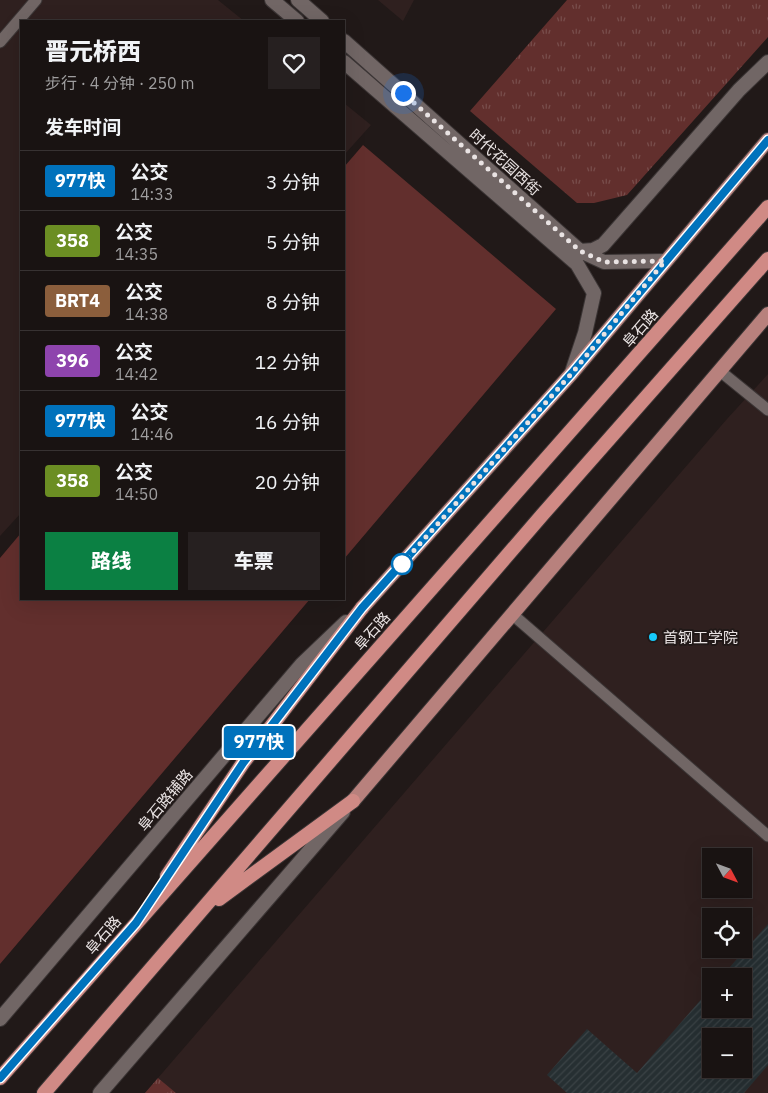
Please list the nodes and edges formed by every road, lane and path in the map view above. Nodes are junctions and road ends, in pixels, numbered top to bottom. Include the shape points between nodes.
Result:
1 (36, 0) edge
2 (272, 0) edge
3 (298, 0) edge
4 (296, 20) edge
5 (321, 20) edge
6 (0, 42) edge
7 (345, 42) edge
8 (768, 62) edge
9 (345, 63) edge
10 (768, 140) edge
11 (768, 207) edge
12 (580, 251) junction
13 (768, 259) edge
14 (665, 261) junction
15 (768, 314) edge
16 (720, 371) junction
17 (572, 373) junction
18 (768, 410) edge
19 (362, 608) junction
20 (512, 614) junction
21 (352, 801) junction
22 (768, 836) edge
23 (200, 912) junction
24 (136, 923) junction
25 (1, 1017) edge
26 (0, 1078) edge
27 (44, 1093) edge
28 (100, 1093) edge

1 - 6 lane
2 - 4 street
3 - 5 street
7 - 12 street, 时代花园西街
8 - 12 street via 733,97 603,245
9 - 17 street, 时代花园西街 via 577,264 594,293
10 - 14 main road, 阜石路
11 - 24 highway, 阜石路
12 - 14 street, 时代花园西街 via 604,262
13 - 23 highway
14 - 17 main road, 阜石路
15 - 16 main road
16 - 18 lane
16 - 20 main road
17 - 19 main road, 阜石路
19 - 24 highway via 243,763
19 - 25 street, 阜石路辅路 via 302,664
20 - 21 main road
20 - 22 lane
21 - 23 highway
21 - 28 street
23 - 27 highway
24 - 26 highway, 阜石路

